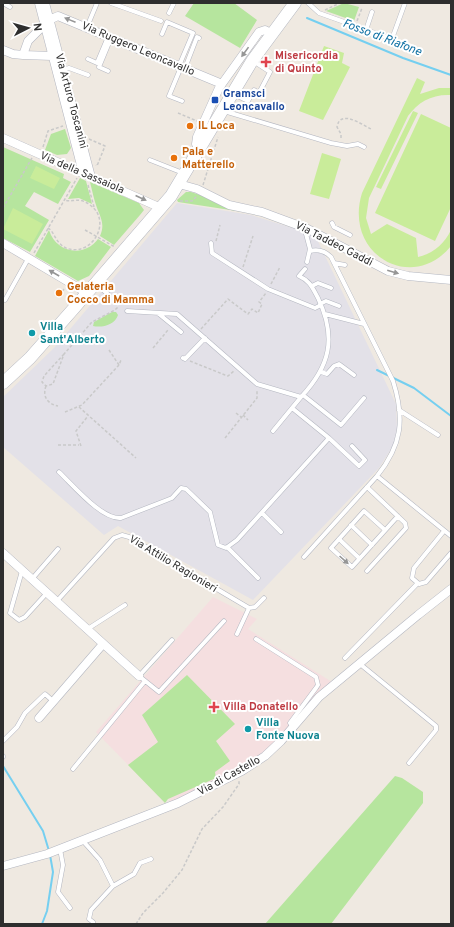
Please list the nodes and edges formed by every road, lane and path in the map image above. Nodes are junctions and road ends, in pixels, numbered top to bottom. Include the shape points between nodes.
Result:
1 (3, 3) edge
2 (39, 3) edge
3 (44, 3) edge
4 (97, 3) edge
5 (111, 3) edge
6 (174, 3) edge
7 (295, 3) edge
8 (308, 3) edge
9 (340, 3) edge
10 (405, 3) edge
11 (10, 7) dead end
12 (362, 8) dead end
13 (372, 12) dead end
14 (169, 13) dead end
15 (319, 13) junction
16 (49, 20) junction
17 (161, 21) dead end
18 (355, 26) junction
19 (87, 27) junction
20 (366, 30) junction
21 (162, 34) dead end
22 (272, 34) junction
23 (110, 37) junction
24 (199, 38) dead end
25 (3, 50) edge
26 (23, 55) junction
27 (52, 56) junction
28 (88, 59) dead end
29 (252, 61) junction
30 (182, 67) junction
31 (63, 70) junction
32 (108, 71) dead end
33 (88, 75) dead end
34 (222, 84) junction
35 (233, 93) junction
36 (182, 101) dead end
37 (223, 110) junction
38 (178, 114) dead end
39 (203, 123) junction
40 (70, 124) junction
41 (371, 128) dead end
42 (220, 132) dead end
43 (80, 135) junction
44 (3, 138) edge
45 (330, 143) junction
46 (364, 147) dead end
47 (199, 150) junction
48 (40, 154) junction
49 (150, 160) dead end
50 (29, 162) dead end
51 (87, 162) junction
52 (86, 174) junction
53 (182, 179) junction
54 (199, 190) junction
55 (171, 196) junction
56 (64, 200) junction
57 (94, 207) junction
58 (3, 208) edge
59 (161, 208) junction
60 (332, 223) dead end
61 (220, 225) dead end
62 (48, 228) junction
63 (308, 229) junction
64 (85, 230) dead end
65 (350, 235) dead end
66 (253, 236) dead end
67 (97, 237) junction
68 (3, 243) edge
69 (213, 244) joint
70 (310, 251) junction
71 (123, 252) junction
72 (29, 259) junction
73 (307, 262) dead end
74 (334, 263) junction
75 (345, 265) dead end
76 (280, 267) dead end
77 (305, 269) dead end
78 (241, 272) junction
79 (451, 280) edge
80 (96, 283) junction
81 (312, 286) junction
82 (331, 288) dead end
83 (268, 289) junction
84 (87, 293) junction
85 (109, 295) dead end
86 (5, 300) dead end
87 (321, 305) junction
88 (119, 306) dead end
89 (339, 306) dead end
90 (127, 311) dead end
91 (158, 314) junction
92 (325, 314) junction
93 (364, 324) junction
94 (172, 325) junction
95 (181, 332) dead end
96 (199, 332) junction
97 (205, 338) junction
98 (153, 348) dead end
99 (109, 350) dead end
100 (64, 354) junction
101 (184, 358) joint
102 (121, 360) dead end
103 (119, 365) junction
104 (238, 367) junction
105 (321, 372) junction
106 (354, 375) dead end
107 (3, 384) edge
108 (257, 384) junction
109 (46, 386) junction
110 (302, 396) junction
111 (364, 398) dead end
112 (58, 406) dead end
113 (79, 407) junction
114 (292, 408) junction
115 (399, 410) junction
116 (66, 412) dead end
117 (236, 413) dead end
118 (243, 415) junction
119 (88, 416) junction
120 (241, 417) junction
121 (248, 420) dead end
122 (273, 431) dead end
123 (438, 435) dead end
124 (225, 438) dead end
125 (329, 438) junction
126 (58, 445) dead end
127 (352, 446) dead end
128 (136, 458) dead end
129 (59, 472) dead end
130 (377, 476) junction
131 (367, 487) junction
132 (262, 513) junction
133 (398, 516) junction
134 (351, 525) junction
135 (385, 530) junction
136 (444, 531) junction
137 (281, 532) dead end
138 (451, 536) edge
139 (339, 539) junction
140 (372, 545) junction
141 (228, 547) junction
142 (58, 549) dead end
143 (3, 553) edge
144 (451, 553) edge
145 (304, 557) dead end
146 (359, 558) junction
147 (22, 571) junction
148 (367, 571) dead end
149 (258, 578) dead end
150 (32, 580) junction
151 (418, 583) junction
152 (451, 590) edge
153 (46, 594) junction
154 (264, 598) dead end
155 (56, 602) junction
156 (125, 605) dead end
157 (248, 608) junction
158 (224, 622) dead end
159 (86, 630) junction
160 (237, 634) dead end
161 (172, 640) dead end
162 (256, 640) dead end
163 (103, 644) junction
164 (345, 658) dead end
165 (359, 664) junction
166 (142, 678) junction
167 (53, 701) junction
168 (39, 718) dead end
169 (293, 728) junction
170 (3, 741) edge
171 (408, 763) dead end
172 (73, 769) dead end
173 (239, 772) junction
174 (83, 841) junction
175 (53, 852) junction
176 (151, 859) dead end
177 (3, 866) edge
178 (113, 886) junction
179 (70, 908) dead end
180 (93, 922) dead end
181 (136, 924) edge

1 - 11 lane
2 - 16 street, Via Arturo Toscanini
3 - 16 street, Via Arturo Toscanini
4 - 19 lane
5 - 17 lane
6 - 14 lane
7 - 22 main road
8 - 15 lane
9 - 15 path
10 - 20 lane via 393,36 389,38
12 - 18 path
13 - 20 lane
15 - 18 lane
19 -> 16 street, Via Ruggero Leoncavallo via 60,16
16 - 26 street via 30,39
16 - 27 street, Via Arturo Toscanini
16 - 31 street, Via Arturo Toscanini
18 - 20 lane
19 - 23 street, Via Ruggero Leoncavallo
21 - 30 lane via 167,22 193,33
22 - 29 main road
22 -> 34 street via 265,30 259,32
23 - 28 lane via 97,62
23 - 30 street, Via Ruggero Leoncavallo
23 - 32 lane via 99,67
24 - 30 lane via 197,37
25 - 26 street, Via Arturo Toscanini
26 - 27 street, Via Arturo Toscanini
27 - 40 street, Via Arturo Toscanini
29 - 35 main road
29 - 35 lane via 270,72 259,93 254,90 248,101
30 - 34 street, Via Ruggero Leoncavallo
30 - 36 lane via 170,96
31 - 33 lane via 69,68
31 - 43 street, Via Arturo Toscanini
34 - 39 street
35 - 37 main road
37 - 45 lane
37 - 47 main road
38 - 39 path
39 - 47 street via 196,142
40 - 48 path via 48,131
40 - 52 street, Via Arturo Toscanini
41 - 45 path via 349,118 343,119 337,127 341,139
42 - 54 path
43 - 51 street, Via Arturo Toscanini
43 - 51 path via 105,146 97,166 93,160
44 - 48 street, Via della Sassaiola
45 - 46 lane via 348,146 358,144
47 - 53 main road
48 - 52 street, Via della Sassaiola
49 - 53 lane
50 - 58 path
51 - 52 street, Via Arturo Toscanini
52 - 56 path
52 - 57 path
52 -> 59 street, Via della Sassaiola
53 - 54 street, Via Taddeo Gaddi
53 - 55 main road
54 - 55 path via 192,201 178,200
54 - 63 street, Via Taddeo Gaddi via 229,204 262,212
55 - 59 main road
56 - 57 path via 82,200
56 - 62 path
57 - 67 path via 100,223
59 - 71 main road
60 - 65 lane via 334,227
61 - 69 path
62 - 67 path via 58,243 71,250 86,247
62 - 72 path
63 - 70 lane via 306,234
63 -> 79 street, Via Taddeo Gaddi via 388,271 408,276
64 - 67 path
66 - 78 path
67 - 71 path
68 - 72 street
69 - 78 lane via 212,253
70 - 73 lane
70 - 74 lane via 319,250 327,253
71 - 80 main road
84 -> 72 street
72 - 86 lane
74 - 75 lane
74 - 93 lane
76 - 83 path
77 - 81 lane via 299,276 309,281
78 - 83 lane
80 - 84 main road
80 - 85 lane
81 - 82 lane via 318,283
81 - 87 lane
83 - 87 lane via 316,308
83 - 96 path via 259,302 262,304 258,313 252,309 248,314 228,299
84 - 107 main road via 30,358
87 - 89 lane via 326,301
87 - 92 lane
88 - 100 path via 92,322
90 - 91 lane
91 - 94 lane
91 - 96 lane via 177,314
92 - 93 lane
92 - 105 lane via 328,342
93 - 115 lane via 392,381
94 - 95 lane
94 - 98 path
96 - 97 lane
97 - 101 lane
97 - 104 lane
99 - 103 path
100 - 109 path via 53,384
100 - 109 path via 43,378
101 - 104 path via 225,375 232,374
102 - 103 path
103 - 113 path
104 - 108 lane
105 - 106 lane via 327,374 339,364
105 - 110 lane
108 - 110 lane
108 - 118 path via 258,398
109 - 112 path via 44,394 47,400
110 - 111 lane via 341,424
110 - 114 lane
113 - 116 path
113 - 119 path
114 - 122 lane
114 - 125 lane
115 - 123 lane
115 - 130 lane via 400,429 396,447
117 - 120 path
118 - 120 path
118 - 121 path
119 - 126 path via 76,431 80,446
119 - 128 path
120 - 124 path
125 - 127 lane via 359,466 365,460
125 - 132 lane
129 - 141 lane via 104,514 117,518 172,498 181,488 186,489 210,512 218,545
130 - 131 lane
130 - 136 lane
131 - 133 lane
131 - 145 lane
132 - 137 lane
132 - 141 lane
133 - 135 lane
133 - 148 lane via 406,528
134 - 135 lane via 364,511
134 - 139 lane
134 - 140 lane
135 - 140 lane
136 - 138 lane
136 - 151 lane via 414,568 412,578
139 - 146 lane
139 -> 146 lane via 331,548 352,567
140 - 146 lane
141 - 149 lane
142 - 150 lane
143 - 147 street
144 - 151 lane via 426,582
147 - 150 street
147 - 153 lane via 10,613 13,617 19,620 25,618
150 - 153 street
151 - 164 lane
152 - 165 street, Via di Castello
153 - 155 street
154 - 157 lane via 255,607
155 - 157 lane, Via Attilio Ragionieri via 114,538 122,535
155 - 159 street
156 - 159 lane
157 - 160 lane
158 - 166 lane via 159,692
159 - 163 street
161 - 166 lane
162 - 169 lane via 316,677 318,685 290,723
163 - 166 street
163 - 167 street
165 - 169 street, Via di Castello via 319,697
165 - 171 lane via 436,726 436,730
166 - 172 lane
167 - 168 street
167 - 170 lane via 45,694
169 - 173 street, Via di Castello via 265,756
173 - 174 street, Via di Castello via 178,803
173 - 181 path via 239,784 223,807 202,829 182,870 142,913
174 - 175 street, Via di Castello
174 - 178 lane via 100,860
175 - 177 street, Via di Castello
175 - 179 lane via 63,865 58,892
176 - 178 lane via 140,864 134,874
178 - 180 lane via 91,910 89,919

